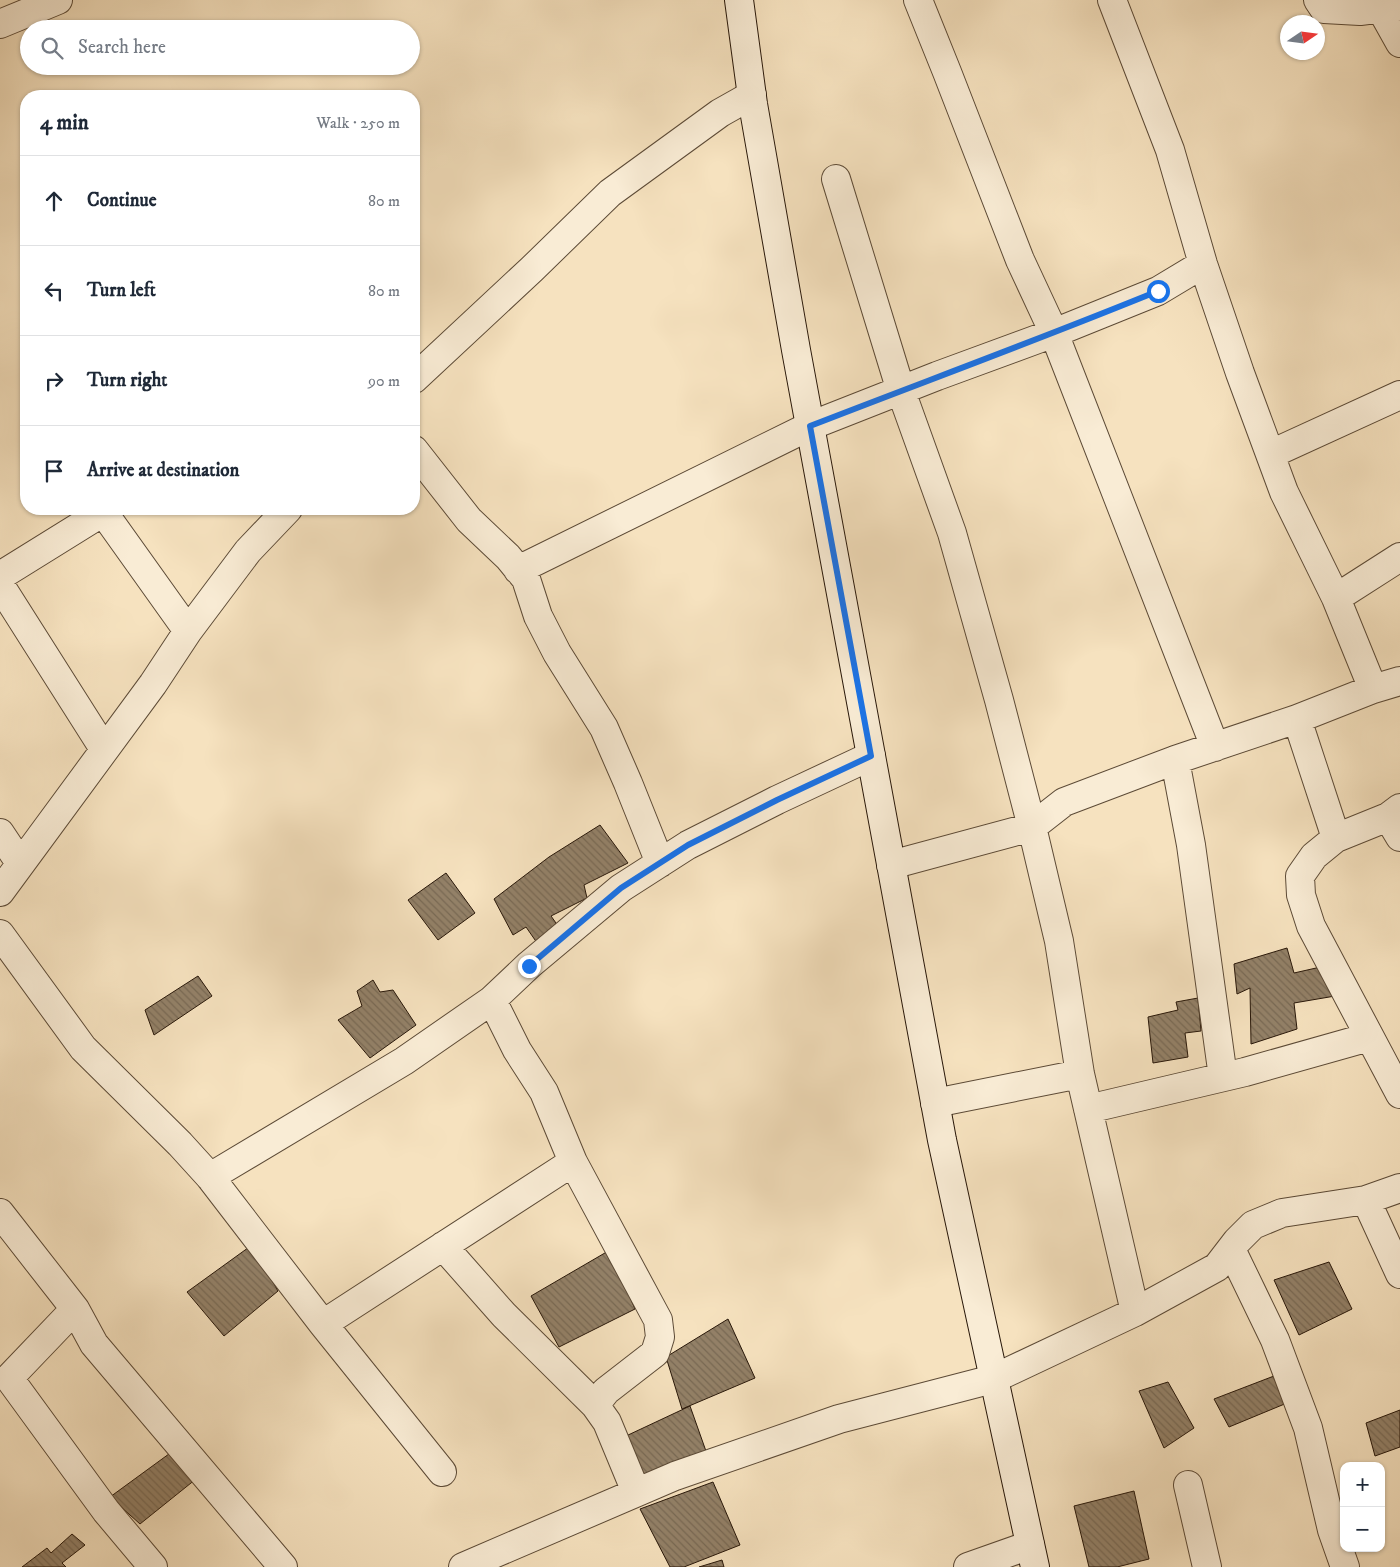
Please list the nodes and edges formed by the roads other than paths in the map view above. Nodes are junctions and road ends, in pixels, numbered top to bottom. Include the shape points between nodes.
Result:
1 (58, 0) edge
2 (739, 0) edge
3 (918, 0) edge
4 (1112, 0) edge
5 (1318, 0) edge
6 (1391, 8) edge
7 (0, 24) edge
8 (1400, 43) edge
9 (752, 94) junction
10 (836, 179) dead end
11 (1203, 264) junction
12 (1054, 333) junction
13 (420, 373) edge
14 (901, 391) junction
15 (1400, 395) edge
16 (810, 426) junction
17 (1271, 454) junction
18 (420, 458) edge
19 (94, 515) edge
20 (106, 515) edge
21 (282, 515) edge
22 (1400, 556) edge
23 (518, 570) junction
24 (0, 576) edge
25 (0, 585) edge
26 (1336, 598) junction
27 (188, 631) junction
28 (1400, 681) edge
29 (1373, 689) junction
30 (1297, 719) junction
31 (1215, 746) junction
32 (104, 749) junction
33 (871, 756) junction
34 (1175, 760) junction
35 (1396, 821) edge
36 (1032, 827) junction
37 (0, 833) edge
38 (1336, 838) junction
39 (20, 863) junction
40 (660, 863) junction
41 (891, 865) junction
42 (0, 892) edge
43 (0, 934) edge
44 (492, 1000) junction
45 (1369, 1037) junction
46 (1080, 1074) junction
47 (1223, 1077) junction
48 (1400, 1094) edge
49 (935, 1103) junction
50 (1088, 1109) junction
51 (573, 1162) junction
52 (210, 1178) junction
53 (1400, 1188) edge
54 (1366, 1200) junction
55 (0, 1213) edge
56 (443, 1246) junction
57 (1231, 1249) junction
58 (1400, 1274) edge
59 (75, 1309) junction
60 (1136, 1312) junction
61 (323, 1324) junction
62 (993, 1379) junction
63 (4, 1381) edge
64 (595, 1405) junction
65 (442, 1472) dead end
66 (1188, 1485) dead end
67 (636, 1492) junction
68 (1033, 1556) edge
69 (153, 1567) edge
70 (283, 1567) edge
71 (463, 1567) edge
72 (968, 1567) edge
73 (1207, 1567) edge
74 (1345, 1567) edge

1 - 7 street
2 - 9 street
3 - 12 street via 1020,260
4 - 11 street via 1170,150
5 - 6 street via 1324,9 1360,11
6 - 8 street
9 - 13 street via 720,113 610,193
9 - 16 street
10 - 14 street
11 - 12 street via 1158,291
11 - 17 street
12 - 14 street
12 - 31 street
14 - 16 street
14 - 36 street via 952,533
15 - 17 street
16 - 23 street
16 - 33 street
17 - 26 street via 1284,492
18 - 23 street via 469,520
19 - 24 street
20 - 27 street
21 - 27 street via 248,551
22 - 26 street
23 - 40 street via 526,579 538,616 557,653 604,728
25 - 32 street
26 - 29 street
27 - 32 street
28 - 29 street
29 - 30 street
30 - 31 street
30 - 38 street
31 - 34 street
32 - 39 street
33 - 40 street via 768,804
33 - 41 street
34 - 36 street via 1064,802
34 - 47 street via 1191,845
35 - 38 street
36 - 41 street
36 - 46 street via 1059,941
37 - 39 street
38 - 45 street via 1314,856 1300,876 1301,895 1311,926
39 - 42 street
40 - 44 street via 621,888
41 - 49 street
43 - 52 street via 83,1048
44 - 51 street via 517,1050 544,1092
44 - 52 street via 404,1061
45 - 47 street
45 - 48 street
46 - 49 street
46 - 50 street
47 - 50 street
49 - 62 street
50 - 60 street
51 - 56 street
51 - 64 street via 658,1320 660,1337 655,1353 606,1391
52 - 61 street
53 - 54 street
54 - 57 street via 1282,1213 1253,1225
54 - 58 street
55 - 59 street
56 - 61 street
56 - 64 street via 504,1316
57 - 60 street via 1217,1268
57 - 74 street via 1276,1340 1308,1428 1332,1530
59 - 63 street
59 - 70 street via 94,1344
60 - 62 street
61 - 65 street
62 - 67 street via 839,1419
62 - 68 street
63 - 69 street
64 - 67 street via 607,1422
66 - 73 street
67 - 71 street
68 - 72 street

